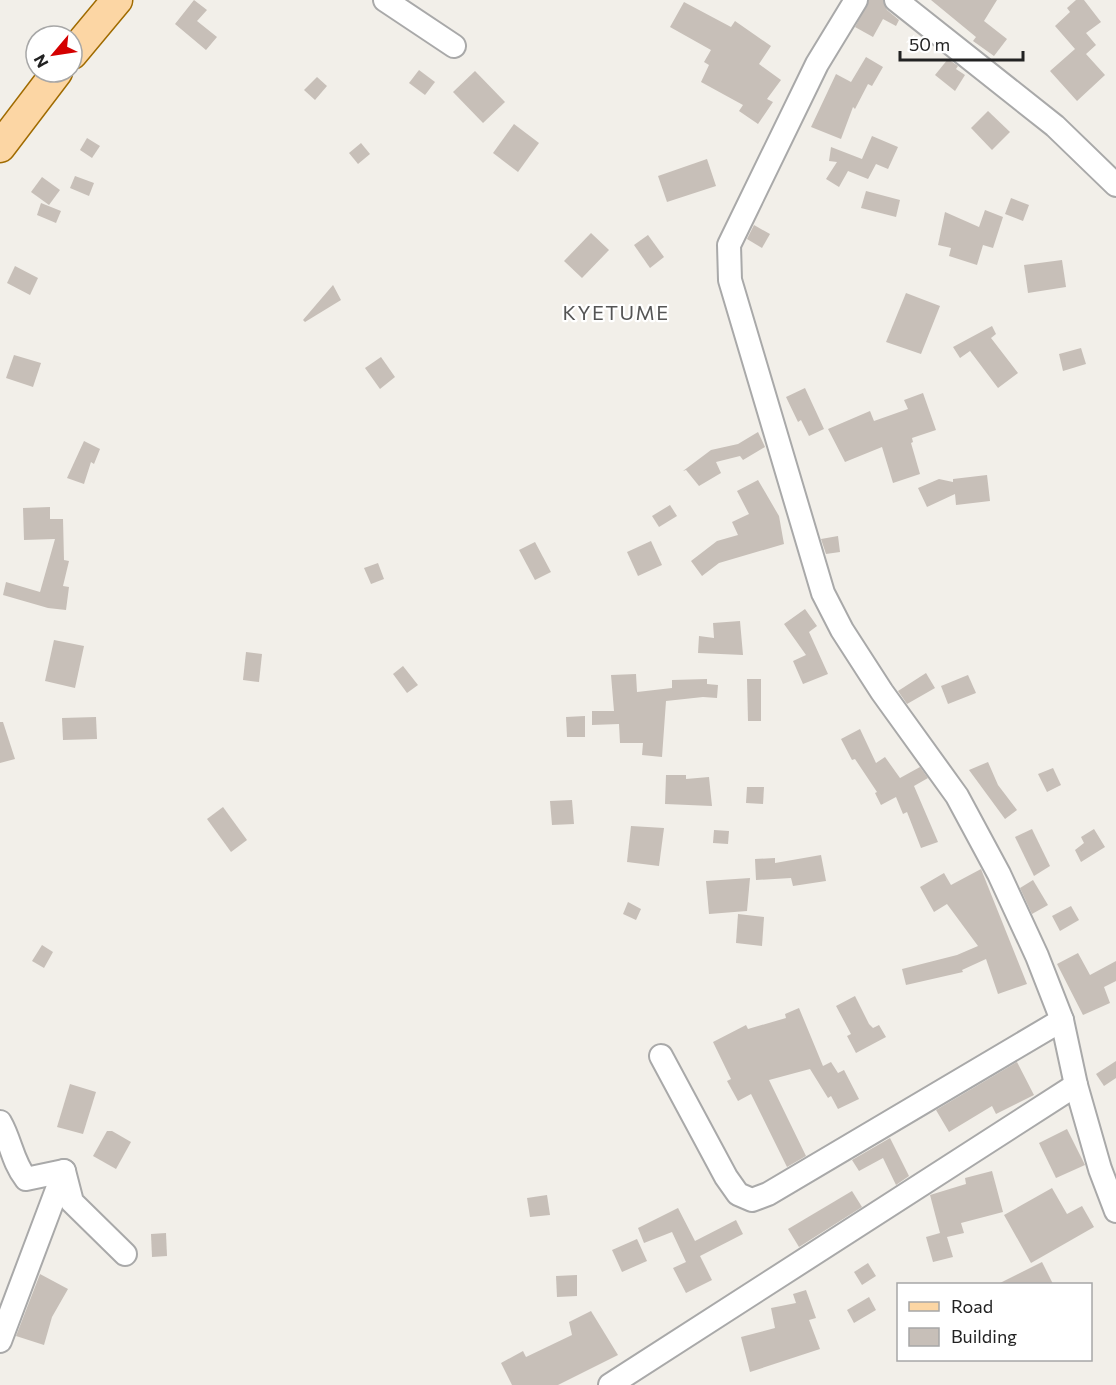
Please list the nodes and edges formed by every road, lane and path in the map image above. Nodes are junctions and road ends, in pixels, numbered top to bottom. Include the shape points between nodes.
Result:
1 (117, 0) edge
2 (385, 0) edge
3 (856, 0) edge
4 (896, 0) edge
5 (84, 40) edge
6 (454, 46) dead end
7 (48, 84) edge
8 (0, 147) edge
9 (1116, 185) edge
10 (1062, 1020) junction
11 (661, 1056) dead end
12 (1076, 1085) junction
13 (0, 1122) edge
14 (64, 1171) junction
15 (1116, 1211) edge
16 (125, 1254) dead end
17 (0, 1341) edge
18 (610, 1385) edge

1 - 5 main road
2 - 6 street
3 - 10 street via 817,64 729,245 730,280 823,593 882,692 957,796 999,874
4 - 9 street via 1055,126
7 - 8 main road
10 - 11 street via 752,1200 738,1194 726,1178
10 - 12 street
12 - 15 street
12 - 18 street
13 - 14 street via 9,1138 15,1165 26,1179
14 - 16 street via 72,1202
14 - 17 street

